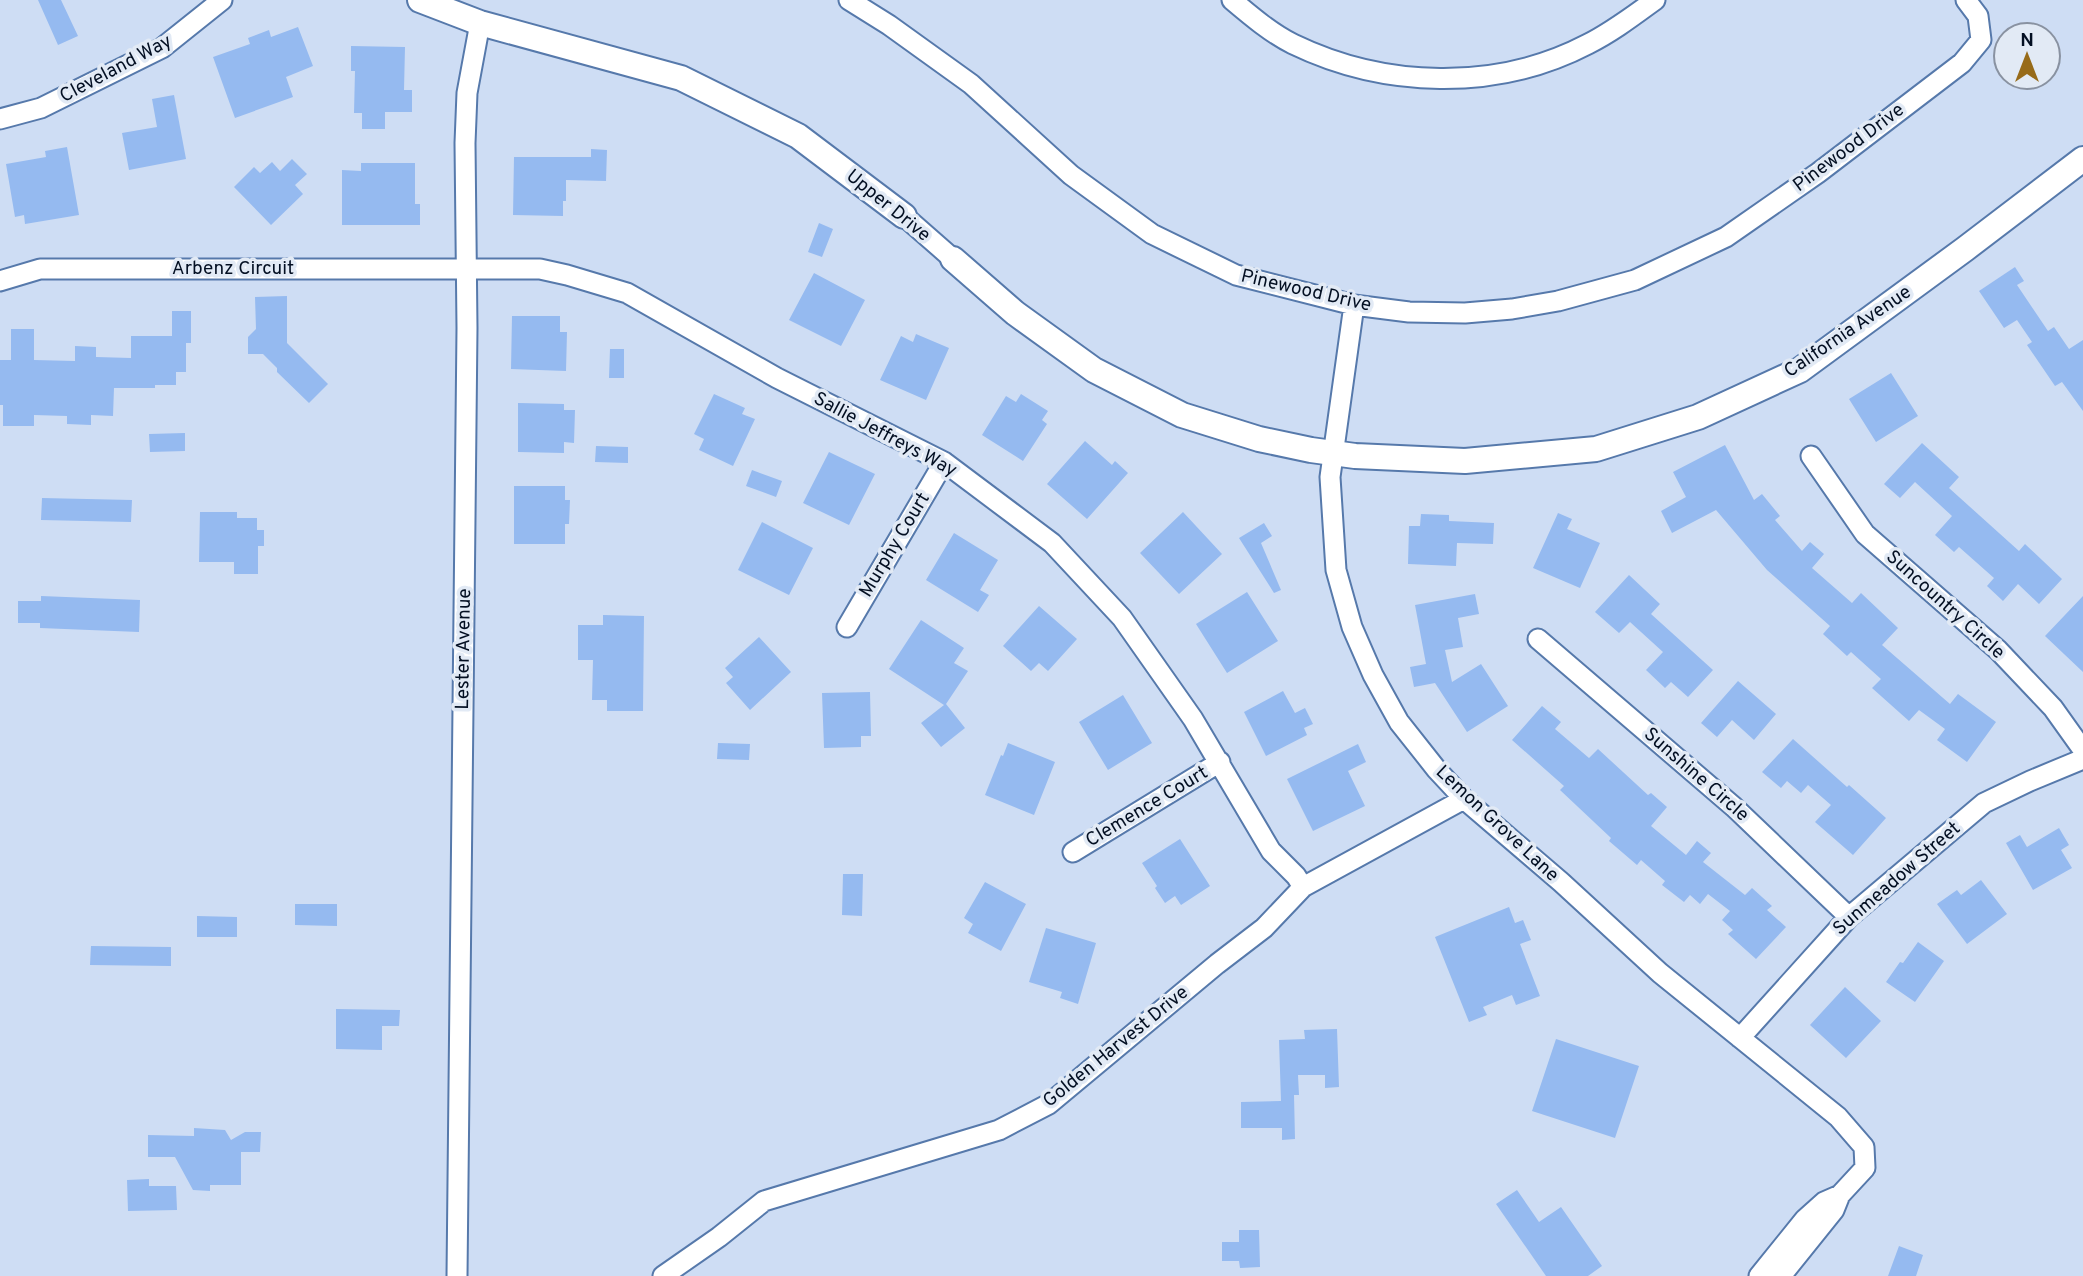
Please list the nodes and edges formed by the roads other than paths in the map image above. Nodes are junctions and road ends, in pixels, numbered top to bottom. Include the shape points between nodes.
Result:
1 (222, 0) edge
2 (420, 0) edge
3 (849, 0) edge
4 (1232, 0) edge
5 (1655, 0) edge
6 (1966, 0) edge
7 (480, 23) junction
8 (0, 119) edge
9 (2083, 159) edge
10 (904, 216) joint
11 (953, 259) joint
12 (467, 268) junction
13 (0, 281) edge
14 (1354, 305) junction
15 (1332, 453) junction
16 (1811, 456) dead end
17 (944, 463) junction
18 (847, 627) dead end
19 (1538, 639) dead end
20 (2083, 750) edge
21 (2083, 759) edge
22 (1220, 762) junction
23 (1464, 799) junction
24 (1073, 852) dead end
25 (1303, 887) junction
26 (1849, 917) junction
27 (1740, 1038) junction
28 (1840, 1195) junction
29 (457, 1276) edge
30 (663, 1276) edge
31 (1759, 1276) edge
32 (1781, 1276) edge

1 - 8 street, Cleveland Way via 162,48 41,108
2 - 7 main road, Upper Drive
3 - 14 street, Pinewood Drive via 971,84 1071,175 1153,234 1236,275
4 - 5 street via 1290,43 1331,60 1380,74 1446,80 1495,75 1541,63 1587,45
6 - 14 street, Pinewood Drive via 1978,16 1981,40 1962,62 1726,237 1634,280 1559,301 1465,313
7 - 10 main road, Upper Drive via 681,78 799,136
7 - 12 street, Lester Avenue via 467,93
9 - 15 main road, California Avenue via 1800,370 1698,417 1596,449 1465,461
10 - 11 street, Upper Drive
11 - 15 main road, Upper Drive via 1015,313 1094,370 1182,415 1259,439
12 - 13 street, Arbenz Circuit via 40,269
12 - 17 street, Sallie Jeffreys Way via 540,269 627,293 776,378
12 - 29 street, Lester Avenue
14 - 15 street, Lemon Grove Lane
15 - 23 street, Lemon Grove Lane via 1336,570 1352,627 1399,722
16 - 20 street, Suncountry Circle via 1865,534 1998,650 2053,708
17 - 18 street, Murphy Court
17 - 22 street, Sallie Jeffreys Way via 1052,543 1122,618
19 - 26 street, Sunshine Circle via 1734,807
21 - 26 street, Sunmeadow Street via 1984,803
22 - 24 street, Clemence Court
22 - 25 street, Sallie Jeffreys Way via 1271,851
23 - 25 street, Golden Harvest Drive
23 - 27 street, Lemon Grove Lane via 1660,974
25 - 30 street, Golden Harvest Drive via 1264,928 1049,1104 999,1130 764,1200
26 - 27 street, Sunmeadow Street
27 - 28 street, Lemon Grove Lane via 1838,1117 1864,1147 1865,1168
28 - 31 street via 1805,1219
28 - 32 street via 1834,1210

